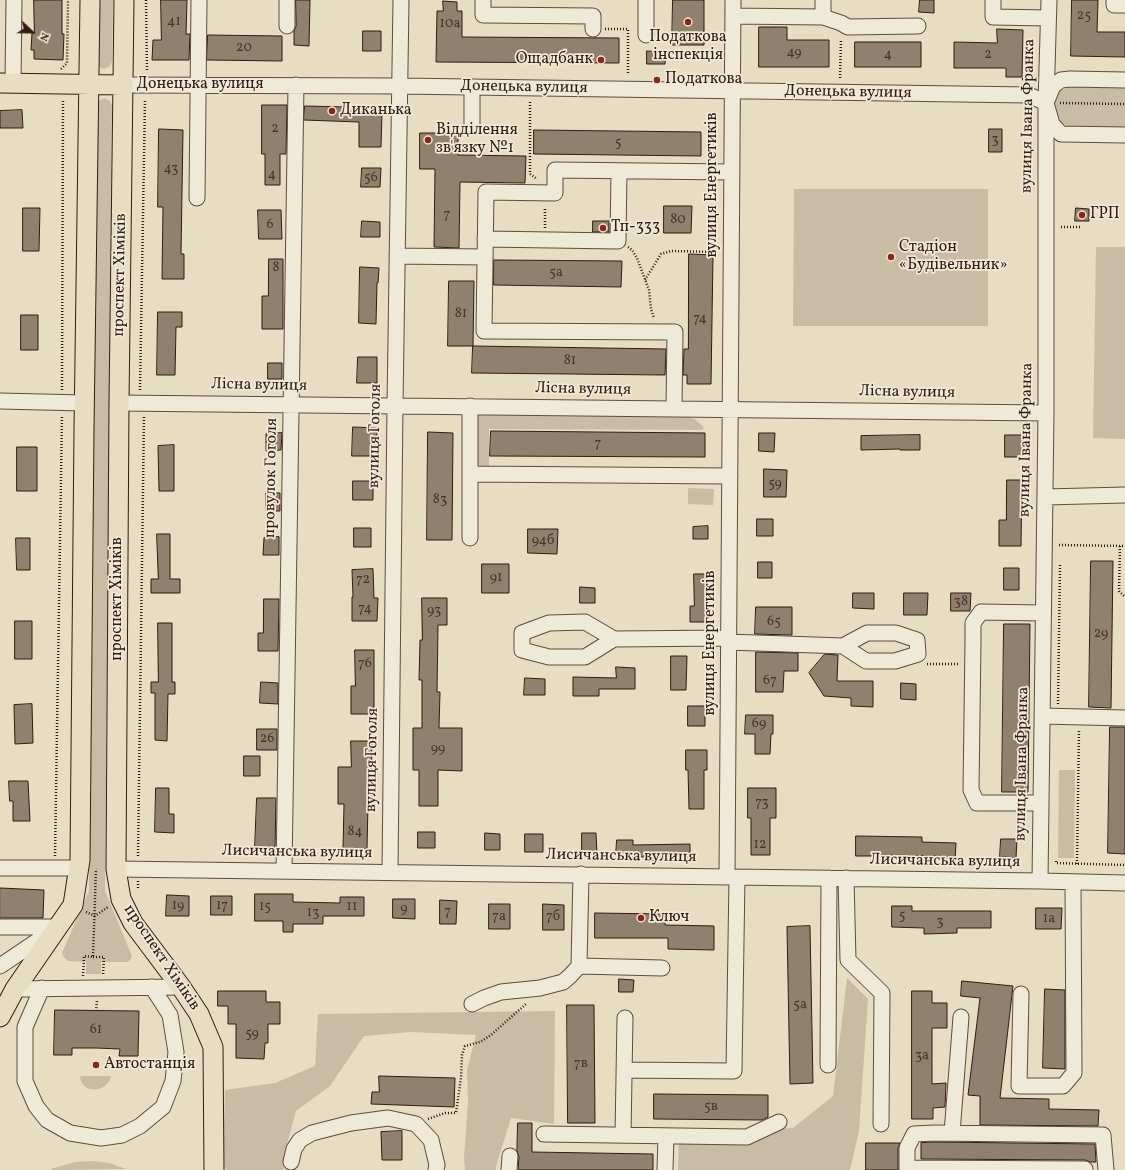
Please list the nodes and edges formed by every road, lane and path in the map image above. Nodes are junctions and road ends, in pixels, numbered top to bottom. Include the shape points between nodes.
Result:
1 (14, 0) edge
2 (68, 0) edge
3 (90, 0) edge
4 (124, 0) edge
5 (146, 0) edge
6 (199, 0) edge
7 (287, 0) edge
8 (401, 0) edge
9 (483, 0) edge
10 (646, 0) edge
11 (733, 0) edge
12 (823, 0) edge
13 (993, 0) edge
14 (1049, 0) edge
15 (1114, 0) edge
16 (1125, 5) edge
17 (7, 16) edge
18 (733, 16) junction
19 (823, 17) junction
20 (1048, 18) junction
21 (850, 21) junction
22 (287, 26) dead end
23 (918, 26) dead end
24 (593, 29) joint
25 (646, 35) dead end
26 (67, 63) dead end
27 (154, 71) dead end
28 (628, 78) dead end
29 (835, 78) dead end
30 (1018, 79) dead end
31 (1032, 79) dead end
32 (1125, 80) edge
33 (6, 83) edge
34 (90, 84) junction
35 (123, 84) junction
36 (198, 85) junction
37 (296, 85) junction
38 (400, 86) junction
39 (472, 87) junction
40 (732, 91) junction
41 (64, 96) dead end
42 (536, 100) dead end
43 (1046, 103) junction
44 (1125, 104) edge
45 (472, 124) dead end
46 (1125, 135) edge
47 (619, 171) junction
48 (732, 172) junction
49 (550, 192) junction
50 (197, 198) dead end
51 (1061, 227) dead end
52 (1082, 227) dead end
53 (485, 239) junction
54 (545, 240) junction
55 (618, 241) junction
56 (731, 252) junction
57 (397, 256) junction
58 (485, 257) junction
59 (645, 280) junction
60 (659, 332) junction
61 (0, 401) edge
62 (62, 402) junction
63 (119, 402) junction
64 (84, 403) junction
65 (144, 403) junction
66 (291, 404) junction
67 (395, 406) junction
68 (470, 406) junction
69 (674, 409) junction
70 (730, 410) junction
71 (1046, 413) junction
72 (470, 474) junction
73 (730, 476) junction
74 (1125, 495) edge
75 (1045, 497) junction
76 (470, 538) dead end
77 (1059, 545) dead end
78 (1120, 546) junction
79 (1125, 546) edge
80 (1125, 597) edge
81 (1043, 613) junction
82 (614, 639) junction
83 (728, 640) junction
84 (843, 646) junction
85 (921, 659) junction
86 (973, 664) junction
87 (1042, 716) junction
88 (1079, 717) junction
89 (1125, 718) edge
90 (1040, 803) junction
91 (1056, 855) dead end
92 (55, 860) dead end
93 (1077, 864) junction
94 (1125, 865) edge
95 (0, 868) edge
96 (88, 868) junction
97 (116, 869) junction
98 (138, 869) junction
99 (284, 871) junction
100 (390, 872) junction
101 (581, 874) junction
102 (732, 877) junction
103 (829, 878) junction
104 (846, 878) junction
105 (1040, 881) junction
106 (1073, 882) junction
107 (1125, 883) edge
108 (141, 884) dead end
109 (138, 888) junction
110 (121, 899) junction
111 (73, 905) junction
112 (95, 916) junction
113 (0, 927) edge
114 (58, 927) junction
115 (94, 957) junction
116 (0, 966) edge
117 (579, 966) junction
118 (662, 968) dead end
119 (83, 978) dead end
120 (103, 978) dead end
121 (152, 987) junction
122 (182, 987) junction
123 (15, 988) junction
124 (42, 988) junction
125 (1021, 994) dead end
126 (528, 1002) dead end
127 (472, 1004) dead end
128 (0, 1017) edge
129 (961, 1017) dead end
130 (625, 1018) dead end
131 (828, 1065) dead end
132 (624, 1070) junction
133 (779, 1122) dead end
134 (416, 1124) junction
135 (881, 1124) dead end
136 (952, 1133) junction
137 (544, 1134) dead end
138 (623, 1135) junction
139 (666, 1136) junction
140 (291, 1162) dead end
141 (907, 1169) edge
142 (1084, 1169) edge
143 (214, 1170) edge
144 (436, 1170) edge
145 (665, 1170) edge
146 (1106, 1170) edge

1 - 17 street
2 - 26 path
3 - 34 main road
4 - 35 main road, проспект Хіміків
5 - 27 path via 146,71
6 - 36 street
7 - 22 street
8 - 38 street, вулиця Гоголя
9 - 24 street via 483,15 593,16
10 - 25 street
11 - 18 street, вулиця Енергетиків
12 - 19 street
13 - 20 street via 993,17
14 - 20 street, вулиця Івана Франка
15 - 16 street via 1114,6
17 - 33 street
18 - 19 street
18 - 40 street, вулиця Енергетиків
19 - 21 street
20 - 43 street, вулиця Івана Франка
21 - 23 street
21 - 29 path via 840,78
24 - 28 path via 628,29
30 - 31 path
32 - 43 street via 1061,80 1053,86
33 - 34 main road, Донецька вулиця
34 - 35 main road, Донецька вулиця
34 - 64 main road
35 - 36 street, Донецька вулиця
35 - 63 main road, проспект Хіміків
36 - 37 street, Донецька вулиця
36 - 50 street
37 - 38 street, Донецька вулиця
37 - 66 street, провулок Гоголя
38 - 39 street, Донецька вулиця
38 - 57 street, вулиця Гоголя
39 - 40 street, Донецька вулиця
39 - 45 street
40 - 43 street, Донецька вулиця via 1029,95
40 - 48 street, вулиця Енергетиків
41 - 62 path
42 - 49 path via 530,100 530,174
43 - 44 path
43 - 46 street via 1052,124 1061,134
43 - 71 street, вулиця Івана Франка
47 - 48 street
47 - 49 street via 555,170
47 - 55 street
48 - 56 street, вулиця Енергетиків
49 - 53 street via 486,192
49 - 54 path
51 - 52 path
53 - 54 street
53 - 58 street
54 - 55 street
55 - 59 path via 632,250
56 - 59 path via 671,251 661,254
56 - 70 street, вулиця Енергетиків
57 - 58 street
57 - 67 street, вулиця Гоголя
58 - 60 street via 484,330
59 - 60 path
60 - 69 street via 675,332
61 - 62 street
62 - 64 street
62 - 92 path
63 - 65 street, Лісна вулиця
63 - 97 main road, проспект Хіміків
64 - 96 main road
65 - 66 street, Лісна вулиця
65 - 98 path
66 - 67 street, Лісна вулиця
66 - 99 street, провулок Гоголя
67 - 68 street, Лісна вулиця
67 - 100 street, вулиця Гоголя
68 - 69 street, Лісна вулиця
68 - 72 street
69 - 70 street, Лісна вулиця
70 - 71 street, Лісна вулиця
70 - 73 street, вулиця Енергетиків
71 - 75 street, вулиця Івана Франка
72 - 73 street
72 - 76 street
73 - 83 street, вулиця Енергетиків
74 - 75 street
75 - 81 street, вулиця Івана Франка
77 - 78 path
78 - 79 path
78 - 80 path via 1119,591
81 - 86 street via 981,612 973,623 969,641
81 - 87 street, вулиця Івана Франка
82 - 82 street via 585,657 549,657 522,650 522,633 549,623 585,622
82 - 83 street
83 - 84 street
83 - 102 street, вулиця Енергетиків
84 - 85 street via 866,661
84 - 85 street via 867,633 896,633 918,640
85 - 86 path
86 - 90 street via 971,790 977,803
87 - 88 street
87 - 90 street, вулиця Івана Франка
88 - 89 street
88 - 93 path
90 - 105 street, вулиця Івана Франка
91 - 93 path via 1056,863
93 - 94 path
95 - 96 street
96 - 111 main road
96 - 112 path
97 - 98 street, Лисичанська вулиця
97 - 110 main road, проспект Хіміків
98 - 99 street, Лисичанська вулиця
98 - 109 path
99 - 100 street, Лисичанська вулиця
100 - 101 street, Лисичанська вулиця
101 - 102 street, Лисичанська вулиця
101 - 117 street
102 - 103 street, Лисичанська вулиця
102 - 132 street, вулиця Енергетиків via 734,1071
103 - 104 street, Лисичанська вулиця
103 - 131 street
104 - 105 street, Лисичанська вулиця
104 - 135 street via 848,960 882,993
105 - 106 street, Лисичанська вулиця
106 - 107 street, Лисичанська вулиця
106 - 125 street via 1074,1073 1064,1086 1018,1086
108 - 109 path
109 - 110 path
110 - 112 path
110 - 122 main road, проспект Хіміків via 133,923
111 - 112 path
111 - 114 main road
112 - 115 path
113 - 114 street
114 - 116 street
114 - 123 main road
115 - 119 path via 84,956
115 - 120 path via 104,957
117 - 118 street
117 - 127 street via 563,982 540,988 501,992
121 - 122 street
121 - 124 street
121 - 124 street via 170,1015 176,1052 173,1080 163,1107 140,1126 122,1135 101,1138 70,1133 47,1120 36,1106 25,1081 25,1027
122 - 143 main road, проспект Хіміків via 199,1014 213,1047
123 - 124 street
123 - 128 main road
126 - 134 path via 491,1035 480,1042 465,1046 456,1112 445,1113
129 - 136 street
130 - 132 street
132 - 138 street
133 - 139 street via 747,1137
134 - 140 street via 388,1118 351,1123 312,1133 300,1140 294,1149
134 - 144 street via 431,1140
136 - 141 street via 914,1134 907,1148
136 - 146 street via 1103,1135
137 - 138 street
138 - 139 street
139 - 145 street
141 - 142 street

